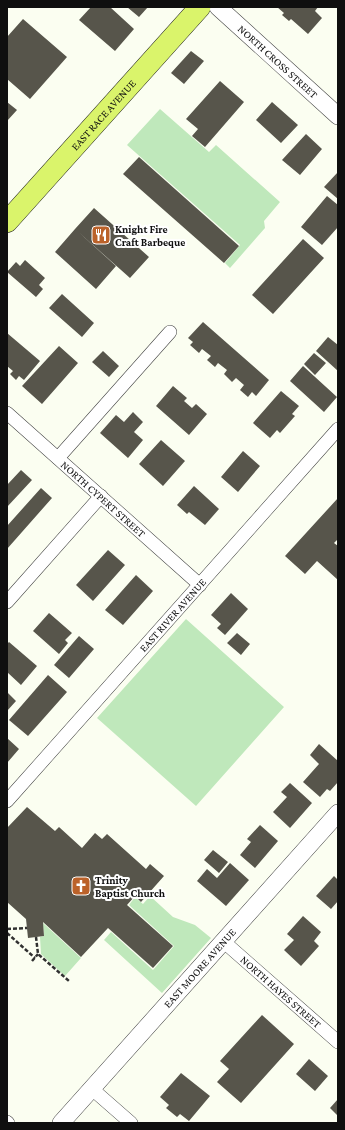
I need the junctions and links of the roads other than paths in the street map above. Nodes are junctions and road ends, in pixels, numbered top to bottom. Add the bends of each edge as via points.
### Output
1 (200, 7) edge
2 (218, 7) edge
3 (338, 116) edge
4 (7, 222) edge
5 (170, 332) dead end
6 (7, 413) edge
7 (338, 429) edge
8 (58, 458) junction
9 (101, 496) junction
10 (200, 585) junction
11 (7, 602) edge
12 (7, 801) edge
13 (338, 813) edge
14 (223, 941) junction
15 (338, 1042) edge
16 (91, 1088) junction
17 (61, 1123) edge
18 (131, 1123) edge

1 - 4 main road, EAST RACE AVENUE
2 - 3 street, NORTH CROSS STREET
5 - 8 street
6 - 8 street, NORTH CYPERT STREET
7 - 10 street, EAST RIVER AVENUE
8 - 9 street, NORTH CYPERT STREET
9 - 10 street, NORTH CYPERT STREET
9 - 11 street
10 - 12 street, EAST RIVER AVENUE
13 - 14 street, EAST MOORE AVENUE
14 - 15 street, NORTH HAYES STREET
14 - 16 street, EAST MOORE AVENUE
16 - 17 street, EAST MOORE AVENUE
16 - 18 street

